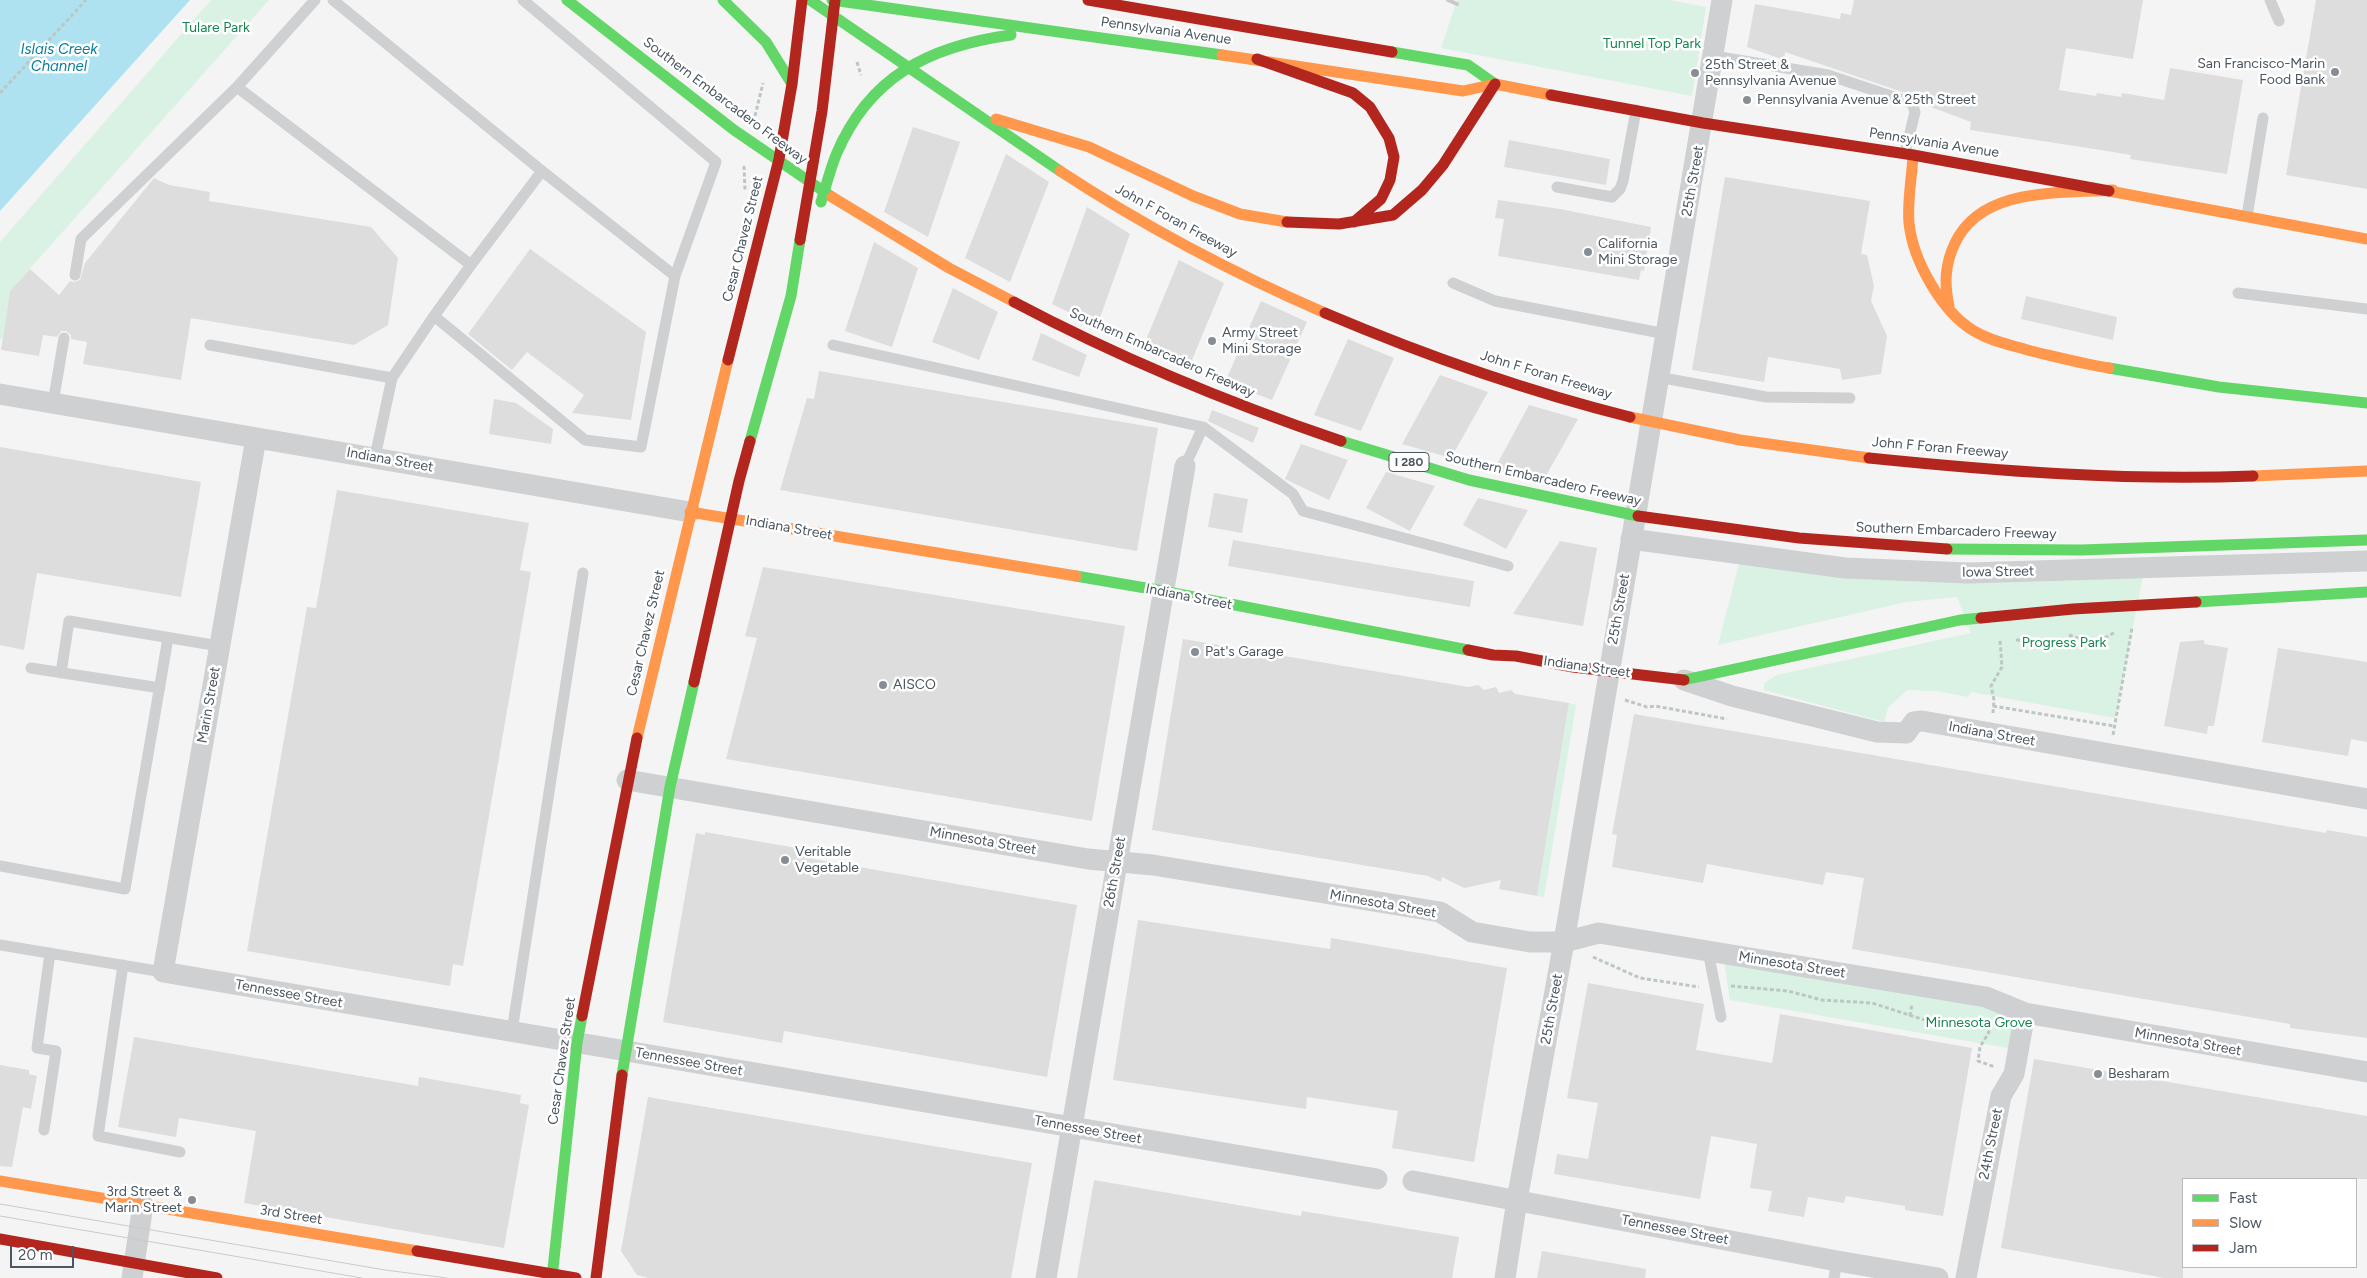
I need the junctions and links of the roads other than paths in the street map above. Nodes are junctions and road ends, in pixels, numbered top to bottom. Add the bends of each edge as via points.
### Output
1 (316, 0) edge
2 (333, 0) edge
3 (523, 0) edge
4 (567, 0) edge
5 (723, 0) edge
6 (802, 0) edge
7 (810, 0) edge
8 (1088, 0) edge
9 (1722, 0) edge
10 (2270, 0) edge
11 (834, 1) edge
12 (2279, 21) dead end
13 (1056, 31) junction
14 (1714, 56) junction
15 (1258, 59) junction
16 (792, 84) junction
17 (1495, 84) junction
18 (237, 86) junction
19 (968, 110) junction
20 (1636, 110) junction
21 (2263, 118) dead end
22 (1703, 123) junction
23 (1909, 154) junction
24 (542, 171) junction
25 (1557, 187) dead end
26 (2113, 190) junction
27 (2247, 216) junction
28 (1354, 222) junction
29 (2367, 239) edge
30 (470, 265) junction
31 (75, 274) dead end
32 (675, 276) junction
33 (1453, 283) dead end
34 (2238, 293) dead end
35 (791, 296) junction
36 (1949, 306) junction
37 (2367, 309) edge
38 (434, 316) junction
39 (1666, 334) junction
40 (64, 338) dead end
41 (210, 345) dead end
42 (833, 345) dead end
43 (1658, 377) junction
44 (392, 378) junction
45 (0, 394) edge
46 (1850, 398) dead end
47 (53, 403) junction
48 (2367, 404) edge
49 (1204, 427) junction
50 (256, 438) junction
51 (375, 457) junction
52 (1185, 466) joint
53 (2367, 471) edge
54 (690, 512) junction
55 (731, 518) junction
56 (1631, 539) junction
57 (2367, 540) edge
58 (2367, 561) edge
59 (1508, 566) dead end
60 (583, 573) dead end
61 (1163, 591) junction
62 (2367, 592) edge
63 (168, 638) junction
64 (219, 646) junction
65 (31, 668) dead end
66 (1609, 671) junction
67 (60, 673) junction
68 (1684, 680) junction
69 (160, 688) junction
70 (626, 780) junction
71 (670, 788) junction
72 (2367, 799) edge
73 (1117, 862) junction
74 (0, 866) edge
75 (1564, 942) junction
76 (0, 945) edge
77 (1708, 951) junction
78 (50, 954) junction
79 (122, 966) junction
80 (163, 972) junction
81 (2025, 1013) junction
82 (1721, 1017) dead end
83 (512, 1031) junction
84 (577, 1042) junction
85 (625, 1051) junction
86 (2367, 1072) edge
87 (1072, 1127) junction
88 (44, 1130) dead end
89 (180, 1152) dead end
90 (1377, 1179) dead end
91 (0, 1181) edge
92 (1413, 1181) dead end
93 (1517, 1200) junction
94 (144, 1205) junction
95 (0, 1239) edge
96 (1835, 1270) edge
97 (133, 1271) edge
98 (552, 1276) edge
99 (217, 1278) edge
100 (576, 1278) edge
101 (596, 1278) edge
102 (1046, 1278) edge
103 (1505, 1278) edge
104 (1938, 1278) edge
105 (1966, 1278) edge

1 - 18 lane
2 - 24 lane
3 - 32 lane via 716,162
4 - 57 main road, Southern Embarcadero Freeway / I 280 via 720,121 792,171 947,265 1096,342 1198,388 1403,460 1467,479 1648,518 1836,542 2010,550
5 - 16 main road via 766,42
6 - 16 main road, Cesar Chavez Street
7 - 19 main road, John F Foran Freeway
8 - 17 main road, Pennsylvania Avenue via 1468,65
9 - 14 street, 25th Street
10 - 12 lane
11 - 13 main road, Pennsylvania Avenue
11 - 35 main road via 822,111
13 - 15 main road, Pennsylvania Avenue
13 - 35 main road via 982,37 943,48 897,73 864,105 838,148
14 - 22 street, 25th Street
14 - 23 lane via 1828,75 1912,103 1915,112
15 - 17 main road, Pennsylvania Avenue via 1464,91
15 - 28 main road via 1354,93 1370,107 1389,138 1394,157 1390,180 1381,199
16 - 54 main road, Cesar Chavez Street via 779,159
17 - 20 main road, Pennsylvania Avenue
17 - 28 main road via 1443,165 1422,190 1393,215
18 - 30 lane
18 - 31 lane via 81,239
19 - 28 main road via 1088,147 1240,214 1289,222
19 - 53 main road, John F Foran Freeway via 1085,188 1164,235 1249,277 1331,315 1419,350 1581,404 1738,439 1939,464 2145,476 2234,477
20 - 22 main road, Pennsylvania Avenue
20 - 25 lane via 1623,181 1612,197
21 - 27 lane
22 - 23 main road, Pennsylvania Avenue
22 - 39 street, 25th Street
23 - 26 main road, Pennsylvania Avenue
23 - 36 main road via 1909,222 1916,253 1926,277
24 - 30 lane
24 - 32 lane
26 - 27 main road, Pennsylvania Avenue
26 - 36 main road via 2024,198 1984,210 1968,222 1947,261 1943,280
27 - 29 main road, Pennsylvania Avenue
30 - 38 lane
32 - 38 lane via 641,447 585,440
33 - 39 lane via 1496,301
34 - 37 lane
35 - 55 main road
36 - 48 main road via 1958,319 1974,331 1995,342 2039,354 2219,387
38 - 44 lane
39 - 43 street, 25th Street
40 - 47 lane
41 - 44 lane
42 - 49 lane
43 - 46 lane via 1766,397
43 - 56 street, 25th Street
44 - 51 lane
45 - 47 street, Indiana Street
47 - 50 street, Indiana Street
49 - 52 lane
49 - 59 lane via 1293,494 1303,511
50 - 51 street, Indiana Street
50 - 64 street, Marin Street
51 - 54 street, Indiana Street
52 - 61 street, 26th Street
54 - 55 main road, Indiana Street
54 - 70 main road, Cesar Chavez Street
55 - 61 main road, Indiana Street
55 - 71 main road
56 - 58 street, Iowa Street via 1845,568 1968,574
56 - 66 street, 25th Street
60 - 83 lane
61 - 66 main road, Indiana Street via 1493,655
61 - 73 street, 26th Street
62 - 68 main road via 1960,620
63 - 64 lane
63 - 67 lane via 69,621
63 - 69 lane
64 - 80 street, Marin Street
65 - 67 lane
66 - 68 main road, Indiana Street
66 - 75 street, 25th Street
67 - 69 lane
68 - 72 street, Indiana Street via 1732,696 1877,732 1906,733 1914,722 1922,721
69 - 74 lane via 125,889
70 - 71 street, Minnesota Street
70 - 84 main road, Cesar Chavez Street
71 - 73 street, Minnesota Street
71 - 85 main road
73 - 75 street, Minnesota Street via 1153,864 1440,912 1472,932 1530,942
73 - 87 street, 26th Street
75 - 77 street, Minnesota Street via 1599,932
75 - 93 street, 25th Street
76 - 78 lane, Tennessee Street
77 - 81 street, Minnesota Street via 1986,997
77 - 82 lane
78 - 79 lane, Tennessee Street
78 - 88 lane via 37,1048 56,1051
79 - 80 lane, Tennessee Street
79 - 89 lane via 98,1136
80 - 83 street, Tennessee Street
81 - 86 street, Minnesota Street
81 - 105 street, 24th Street via 2014,1074 2000,1096
83 - 84 street, Tennessee Street
84 - 85 street, Tennessee Street
84 - 98 main road, Cesar Chavez Street
85 - 87 street, Tennessee Street
85 - 101 main road
87 - 90 street, Tennessee Street
87 - 102 street, 26th Street
91 - 94 main road, 3rd Street
92 - 93 street, Tennessee Street
93 - 96 street, Tennessee Street
93 - 103 street, 25th Street
94 - 97 street
94 - 98 main road, 3rd Street
95 - 97 main road
96 - 104 street, Tennessee Street
97 - 99 main road
98 - 100 main road, 3rd Street

